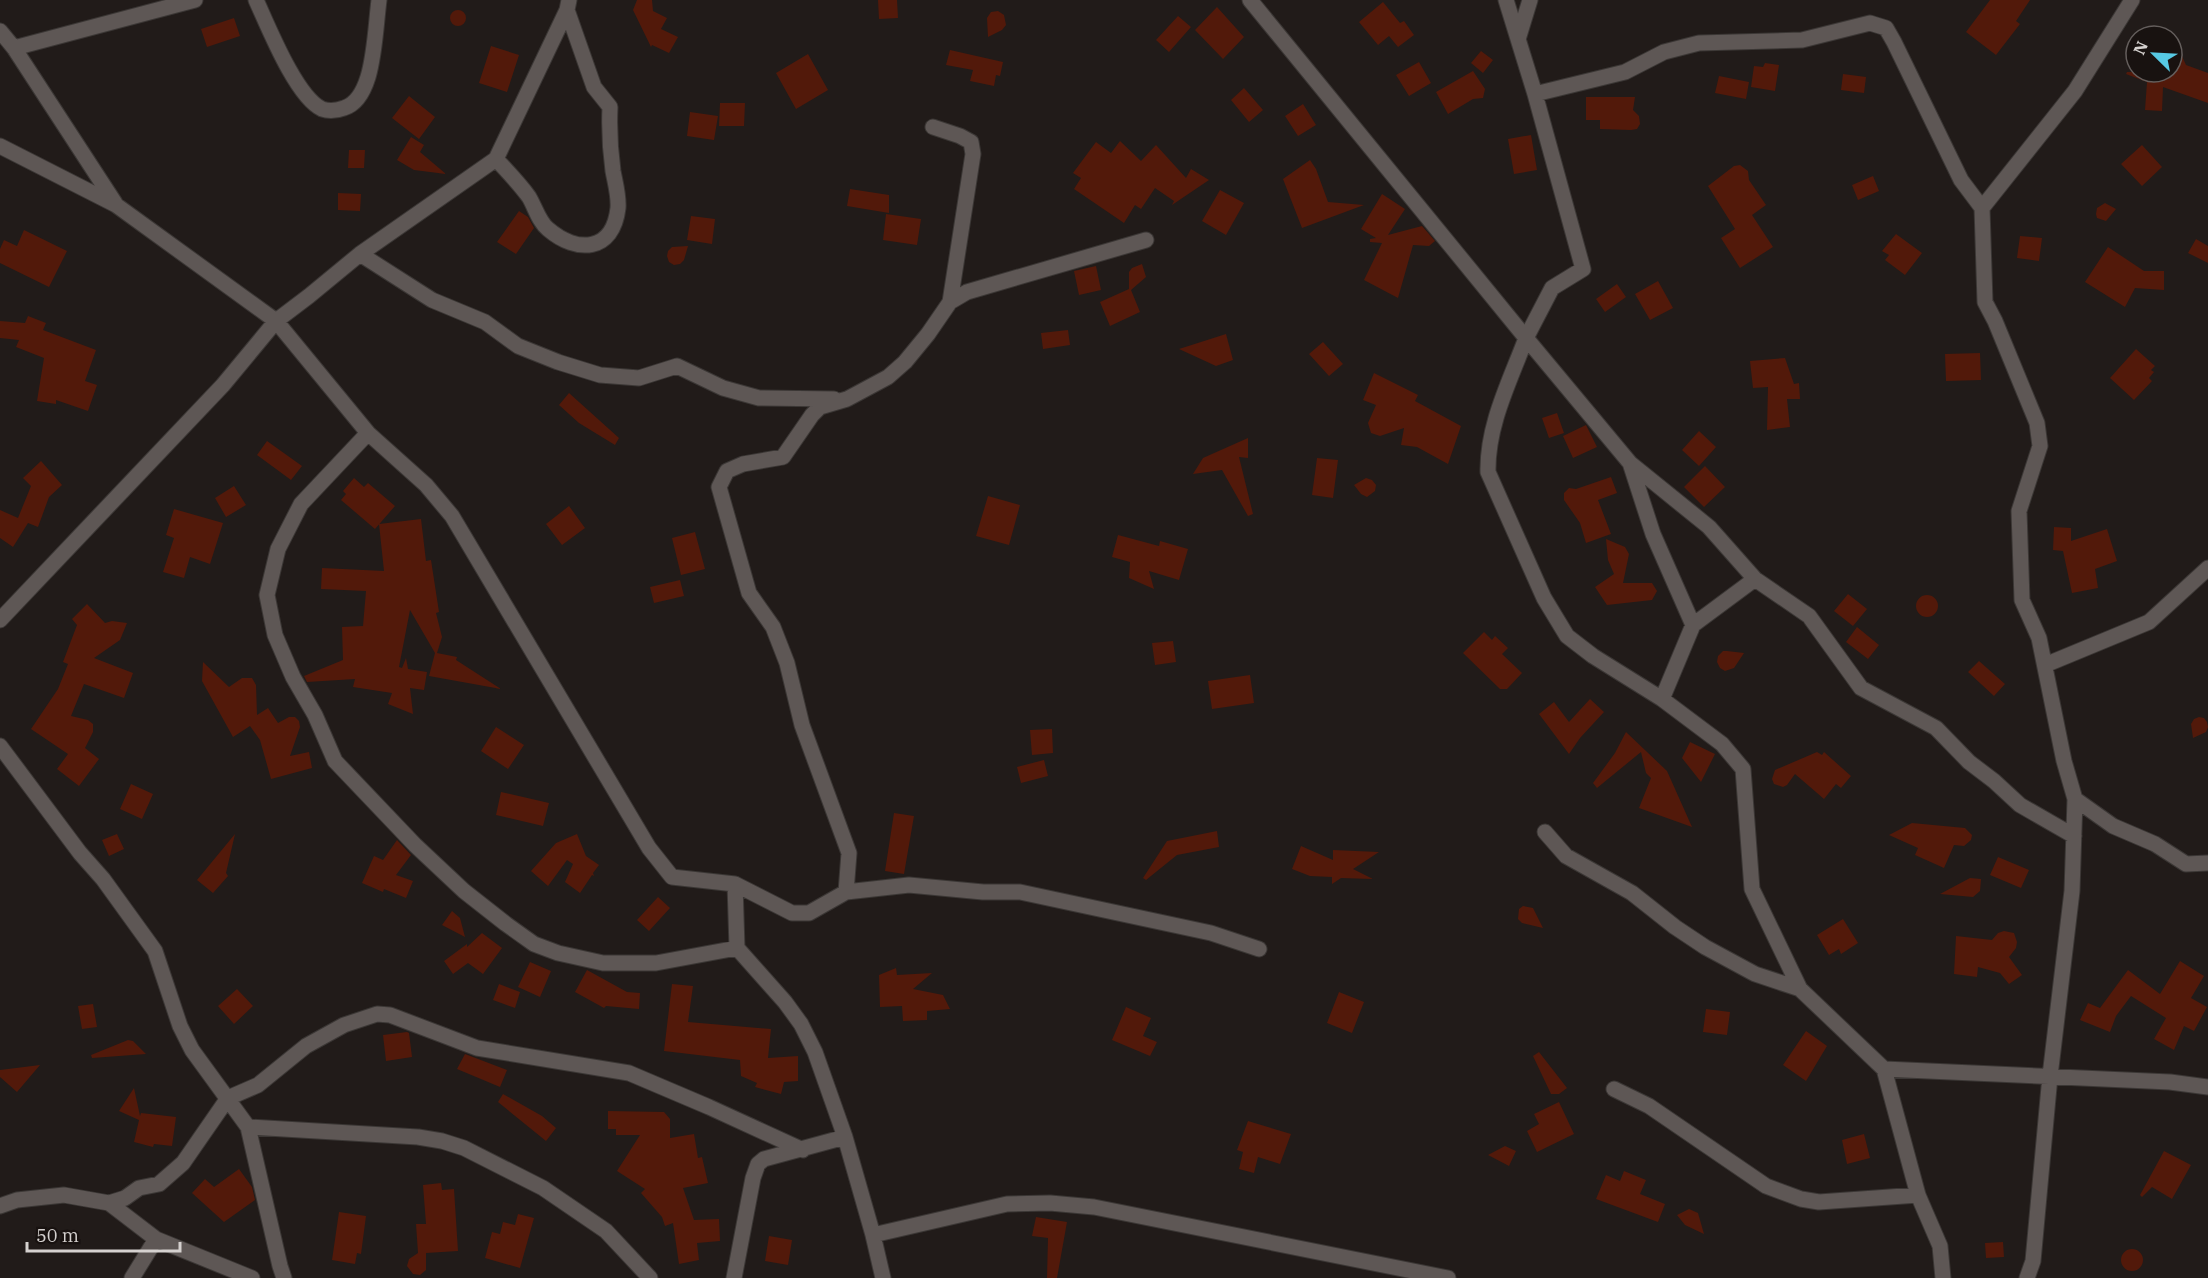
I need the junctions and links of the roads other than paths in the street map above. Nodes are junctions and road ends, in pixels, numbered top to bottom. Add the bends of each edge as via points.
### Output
1 (195, 0) edge
2 (256, 0) edge
3 (379, 0) edge
4 (1250, 0) edge
5 (1506, 0) edge
6 (1530, 0) edge
7 (2136, 1) edge
8 (568, 5) edge
9 (0, 31) edge
10 (1518, 36) junction
11 (14, 48) junction
12 (1536, 94) junction
13 (933, 127) dead end
14 (0, 146) edge
15 (496, 159) junction
16 (116, 205) junction
17 (1982, 208) junction
18 (1146, 240) dead end
19 (360, 254) junction
20 (950, 302) junction
21 (276, 321) junction
22 (1526, 338) junction
23 (847, 399) junction
24 (368, 433) junction
25 (1630, 463) junction
26 (2208, 568) edge
27 (1755, 579) junction
28 (0, 621) edge
29 (1693, 625) junction
30 (2045, 665) junction
31 (1662, 699) junction
32 (0, 746) edge
33 (2075, 799) junction
34 (1545, 832) dead end
35 (2074, 836) junction
36 (2208, 863) edge
37 (2186, 864) junction
38 (2208, 872) edge
39 (735, 884) junction
40 (846, 892) junction
41 (737, 948) junction
42 (1259, 949) dead end
43 (1800, 989) junction
44 (1884, 1069) junction
45 (2050, 1076) junction
46 (2208, 1076) edge
47 (2170, 1082) junction
48 (2208, 1087) edge
49 (1614, 1089) dead end
50 (228, 1098) junction
51 (248, 1127) junction
52 (845, 1137) junction
53 (803, 1150) junction
54 (1918, 1196) junction
55 (109, 1203) junction
56 (0, 1206) edge
57 (873, 1235) junction
58 (156, 1239) junction
59 (132, 1278) edge
60 (252, 1278) edge
61 (284, 1278) edge
62 (650, 1278) edge
63 (734, 1278) edge
64 (883, 1278) edge
65 (1448, 1278) edge
66 (1943, 1278) edge
67 (2027, 1278) edge

1 - 11 street
2 - 3 street via 292,75 320,108 334,112 348,107 364,88
4 - 22 street
5 - 10 street
6 - 10 street
7 - 17 street via 2070,98
8 - 15 street
8 - 15 street via 594,87 610,107 609,137 618,206 607,238 581,245 546,228 519,185
9 - 11 street
10 - 12 street
11 - 16 street
12 - 17 street via 1625,72 1664,52 1699,43 1802,40 1870,23 1886,28 1961,180
12 - 22 street via 1583,269 1552,288
13 - 20 street via 971,142 973,153
14 - 16 street
15 - 19 street
16 - 21 street
17 - 30 street via 1985,302 2040,436 2019,511 2019,533 2022,600 2039,638
18 - 20 street via 967,291
19 - 21 street
19 - 23 street via 432,300 485,322 518,346 600,375 639,378 677,366 723,388 759,398
20 - 23 street via 905,362 888,377
21 - 24 street
21 - 28 street via 223,385
22 - 25 street
22 - 31 street via 1493,427 1488,472 1544,598 1568,636
23 - 40 street via 820,407 783,457 727,471 719,487 749,593 773,627 802,725 849,854
24 - 39 street via 426,484 452,516 649,848 672,877
24 - 41 street via 301,504 278,549 267,595 275,635 335,761 464,891 534,944 603,963 656,963
25 - 27 street via 1709,527
25 - 29 street via 1653,534
26 - 30 street via 2149,622
27 - 29 street
27 - 35 street via 1809,616 1861,688 1936,728 1969,762 2020,804
29 - 31 street
30 - 33 street
31 - 43 street via 1722,744 1743,769 1752,890
32 - 50 street via 155,951 180,1026
33 - 35 street
33 - 37 street via 2113,826 2155,844
34 - 43 street via 1566,856 1632,892 1705,947 1755,974
35 - 45 street via 2072,891
36 - 37 street
37 - 38 street
39 - 40 street via 792,913 809,913
39 - 41 street
40 - 42 street via 909,885 1020,892 1211,933
41 - 52 street via 801,1024
43 - 44 street
44 - 45 street
44 - 54 street
45 - 47 street
45 - 67 street via 2033,1261
46 - 47 street
47 - 48 street
49 - 54 street via 1649,1106 1766,1186 1784,1194 1819,1202
50 - 51 street
50 - 53 street via 258,1085 306,1046 344,1025 377,1014 390,1015 477,1048 629,1073
50 - 55 street via 183,1163 159,1184 140,1188
51 - 61 street
51 - 62 street via 418,1137 464,1149 543,1188 606,1231
52 - 53 street
52 - 57 street
53 - 63 street via 758,1164
54 - 66 street via 1940,1246
55 - 56 street via 64,1195 17,1200
55 - 58 street
57 - 64 street
57 - 65 street via 1007,1204 1050,1203 1094,1207
58 - 59 street
58 - 60 street

